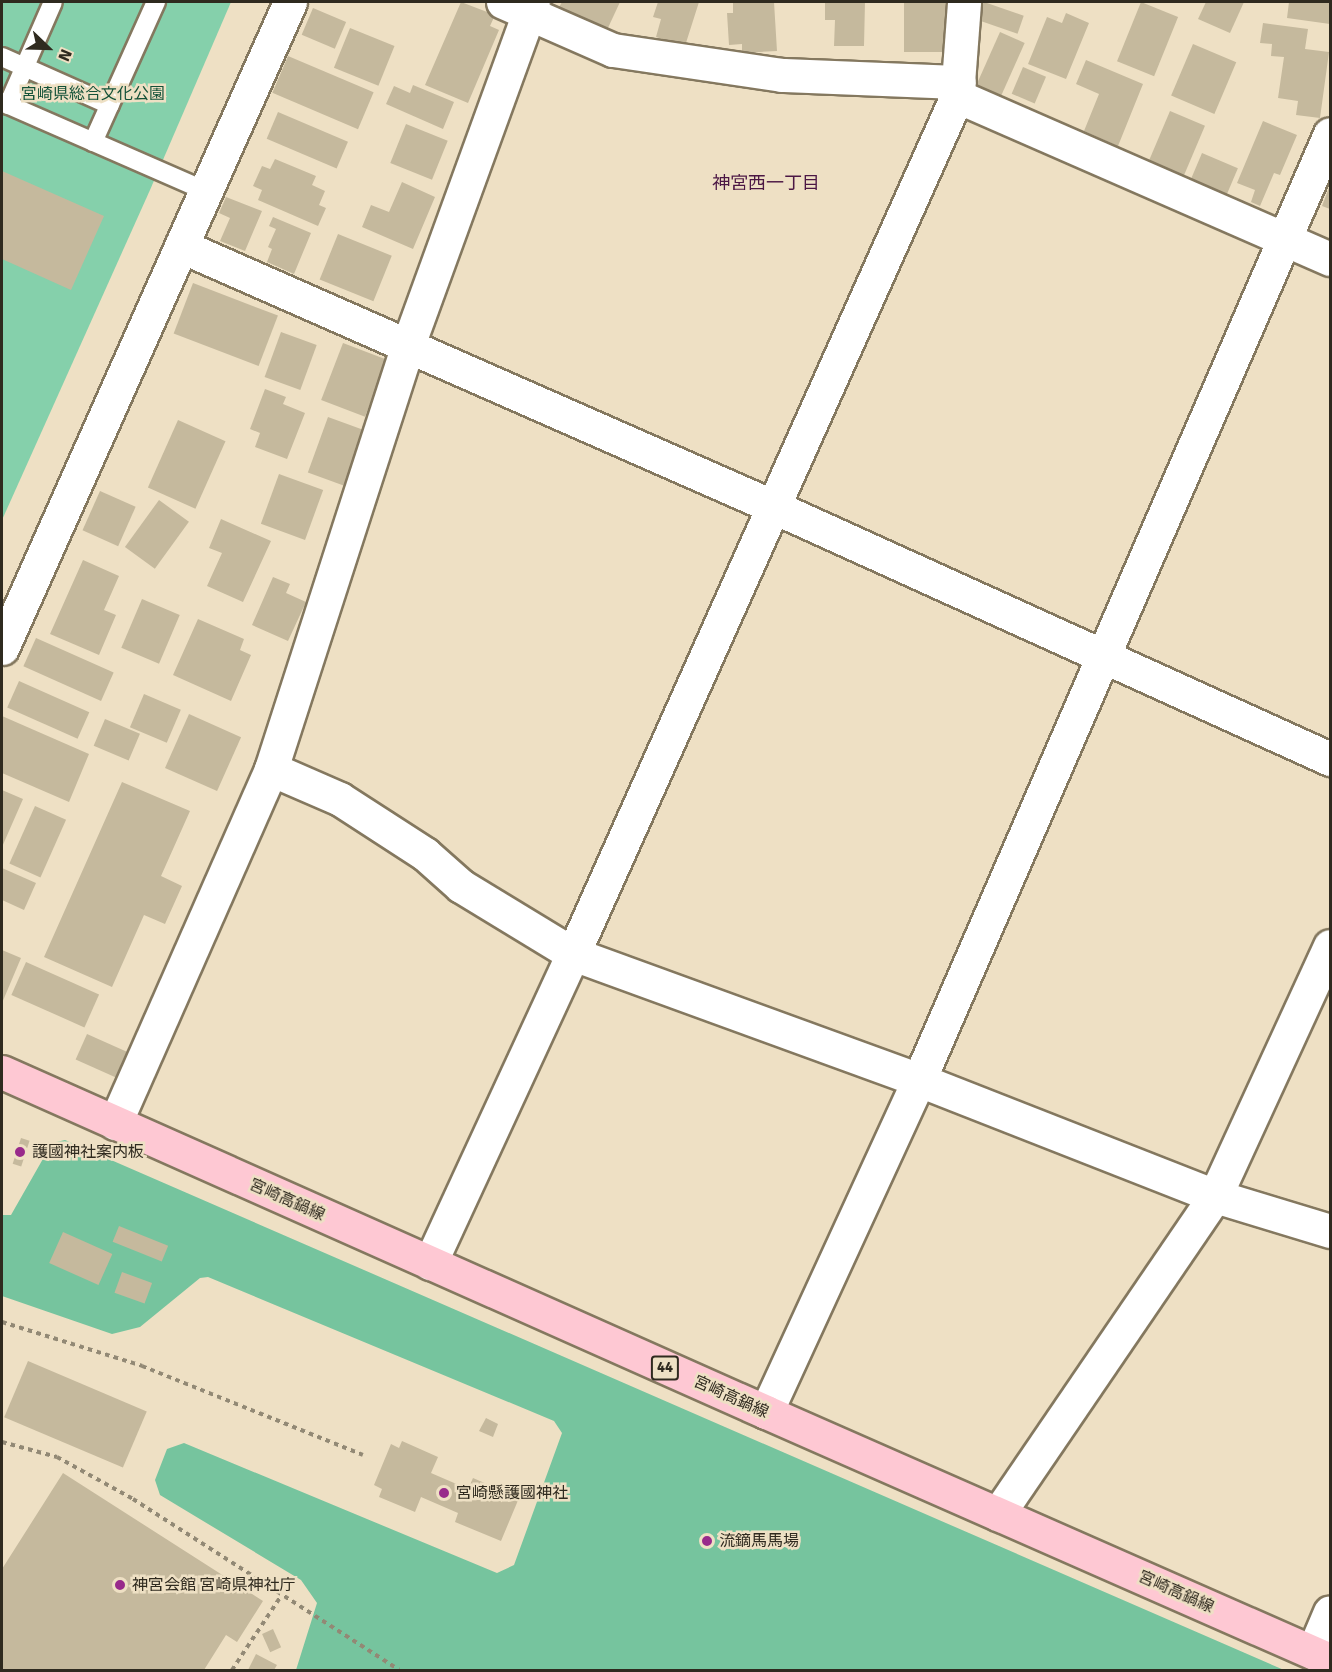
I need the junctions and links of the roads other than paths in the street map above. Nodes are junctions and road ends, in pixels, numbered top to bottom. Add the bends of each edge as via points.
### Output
1 (53, 2) edge
2 (156, 2) edge
3 (290, 2) edge
4 (964, 2) edge
5 (521, 5) edge
6 (2, 57) edge
7 (24, 67) junction
8 (958, 89) junction
9 (5, 104) edge
10 (110, 105) junction
11 (1330, 134) edge
12 (93, 142) junction
13 (206, 191) junction
14 (1285, 238) junction
15 (181, 246) junction
16 (1330, 259) edge
17 (408, 345) junction
18 (772, 506) junction
19 (2, 648) edge
20 (1102, 655) junction
21 (1330, 759) edge
22 (271, 769) junction
23 (1330, 946) edge
24 (573, 954) junction
25 (2, 1072) edge
26 (919, 1080) junction
27 (115, 1123) junction
28 (1215, 1196) junction
29 (1330, 1232) edge
30 (430, 1263) junction
31 (766, 1412) junction
32 (998, 1514) junction
33 (1330, 1612) edge
34 (1322, 1656) edge

1 - 7 lane
2 - 10 lane
3 - 13 street
4 - 8 street
5 - 8 street via 613,50 782,75
5 - 17 street
6 - 7 lane
7 - 9 lane
7 - 10 lane
8 - 14 street
8 - 18 street
9 - 12 lane
10 - 12 lane
11 - 14 street
12 - 13 lane
13 - 15 street
14 - 16 street
14 - 20 street
15 - 17 street
15 - 19 street
17 - 18 street
17 - 22 street
18 - 20 street
18 - 24 street
20 - 21 street
20 - 26 street
22 - 24 street via 340,799 425,854 460,886
22 - 27 street
23 - 28 street
24 - 26 street
24 - 30 street
25 - 27 main road, 宮崎高鍋線 / 44
26 - 28 street
26 - 31 street
27 - 30 main road, 宮崎高鍋線 / 44
28 - 29 street
28 - 32 street
30 - 31 main road, 宮崎高鍋線 / 44
31 - 32 main road, 宮崎高鍋線 / 44
32 - 34 main road, 宮崎高鍋線 / 44
33 - 34 street

